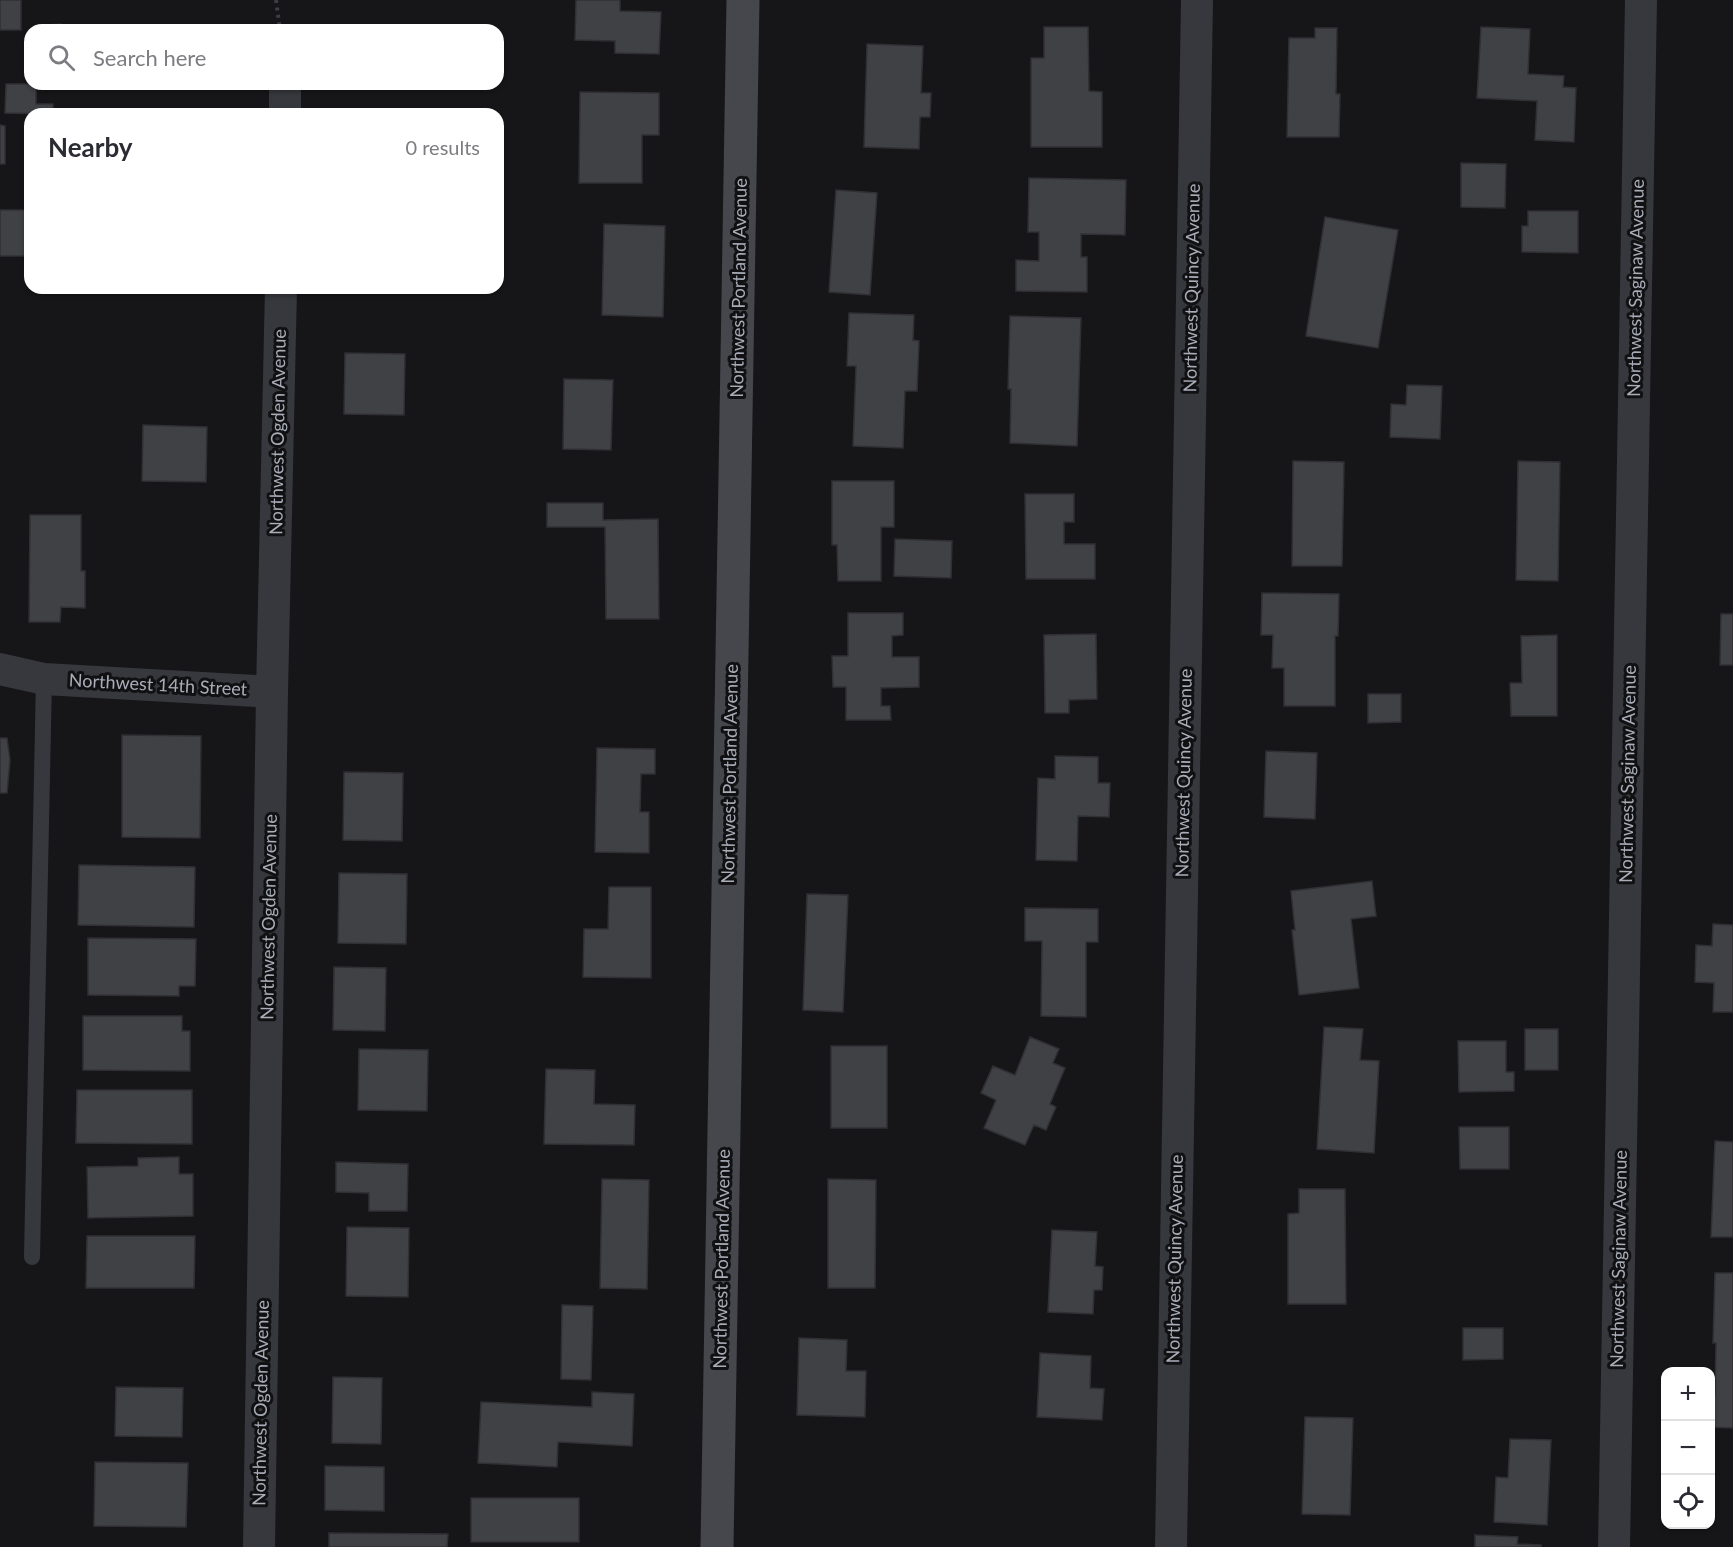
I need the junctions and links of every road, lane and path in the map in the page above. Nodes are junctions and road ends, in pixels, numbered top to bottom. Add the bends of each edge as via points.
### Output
1 (276, 0) edge
2 (743, 0) edge
3 (1197, 0) edge
4 (1641, 0) edge
5 (279, 24) edge
6 (285, 90) edge
7 (285, 108) edge
8 (281, 294) edge
9 (0, 669) edge
10 (44, 679) junction
11 (0, 687) edge
12 (272, 692) junction
13 (32, 1257) dead end
14 (259, 1547) edge
15 (717, 1547) edge
16 (1171, 1547) edge
17 (1614, 1547) edge

1 - 5 path
2 - 15 street, Northwest Portland Avenue
3 - 16 street, Northwest Quincy Avenue
4 - 17 street, Northwest Saginaw Avenue
6 - 7 street
8 - 12 street, Northwest Ogden Avenue
9 - 10 street, Northwest 14th Street
10 - 11 street, Northwest 14th Street
10 - 12 street, Northwest 14th Street
10 - 13 lane
12 - 14 street, Northwest Ogden Avenue

